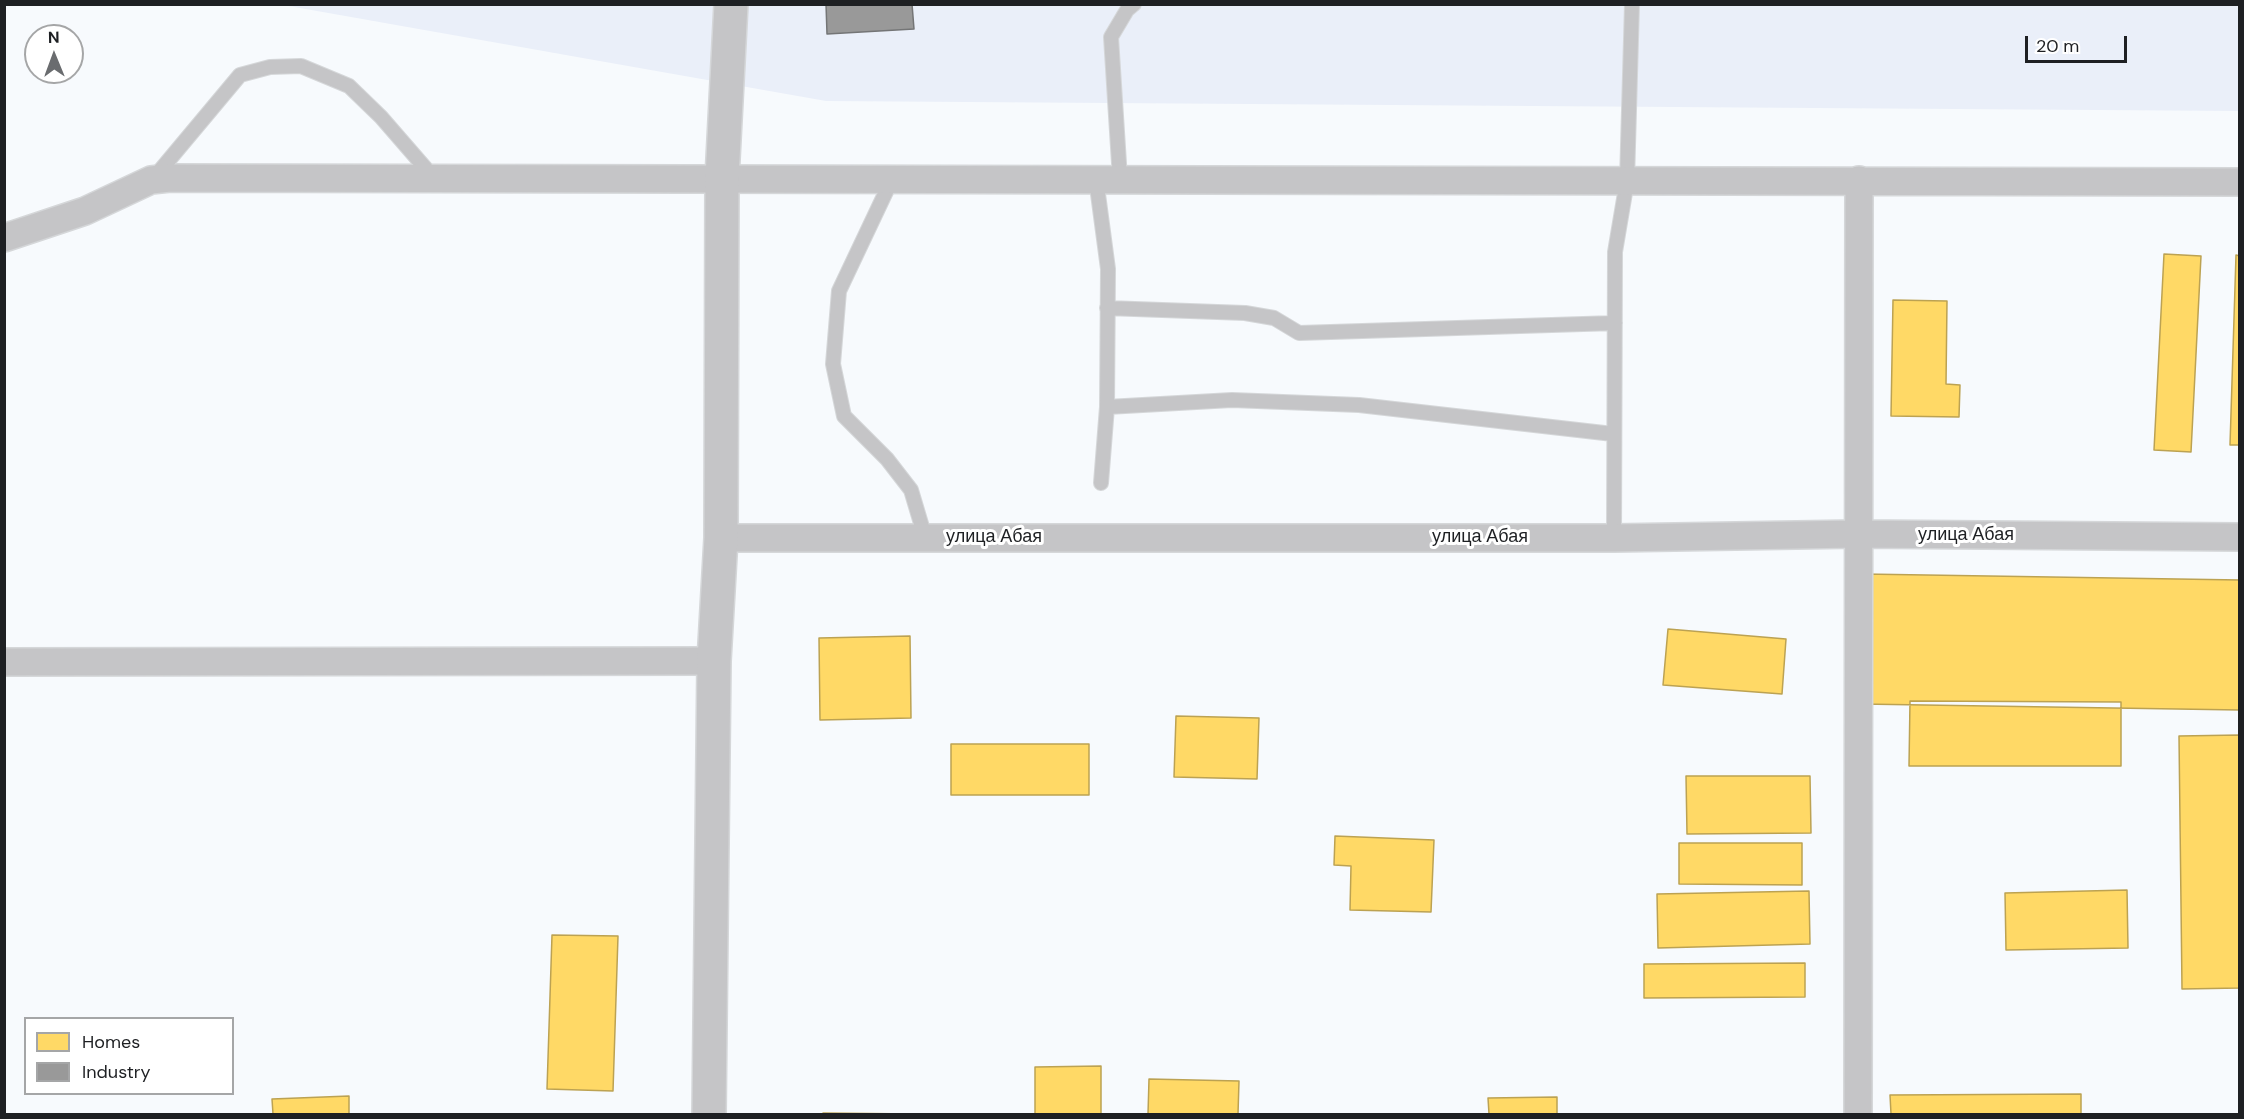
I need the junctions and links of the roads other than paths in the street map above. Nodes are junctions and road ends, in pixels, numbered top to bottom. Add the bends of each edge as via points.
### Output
1 (731, 4) edge
2 (1134, 4) edge
3 (1632, 4) edge
4 (434, 178) junction
5 (722, 178) junction
6 (892, 179) junction
7 (1108, 179) junction
8 (151, 180) junction
9 (1859, 180) junction
10 (1628, 181) junction
11 (2240, 183) edge
12 (4, 238) edge
13 (1107, 308) junction
14 (1615, 323) junction
15 (1107, 406) junction
16 (1613, 434) junction
17 (1101, 483) dead end
18 (1857, 534) junction
19 (925, 537) junction
20 (2240, 537) edge
21 (721, 538) junction
22 (1614, 538) junction
23 (714, 661) junction
24 (4, 662) edge
25 (709, 1114) edge
26 (1858, 1114) edge

1 - 5 street
2 - 7 lane via 1111,38
3 - 10 lane
4 - 5 street
4 - 8 street
4 - 8 lane via 349,86 301,66 240,75
5 - 6 street
5 - 21 street
6 - 7 street
6 - 19 lane via 839,291 834,364 844,416 887,459 911,490
7 - 10 street
7 - 13 lane
8 - 12 street via 85,211
9 - 10 street
9 - 11 street
9 - 18 street
10 - 14 lane via 1615,252
13 - 14 lane via 1245,313 1274,318 1299,333
13 - 15 lane
14 - 16 lane
15 - 16 lane via 1232,400 1359,405
15 - 17 lane
16 - 22 lane
18 - 20 street, улица Абая
18 - 22 street, улица Абая
18 - 26 street
19 - 21 street, улица Абая
19 - 22 street, улица Абая
21 - 23 street
23 - 24 street
23 - 25 street

